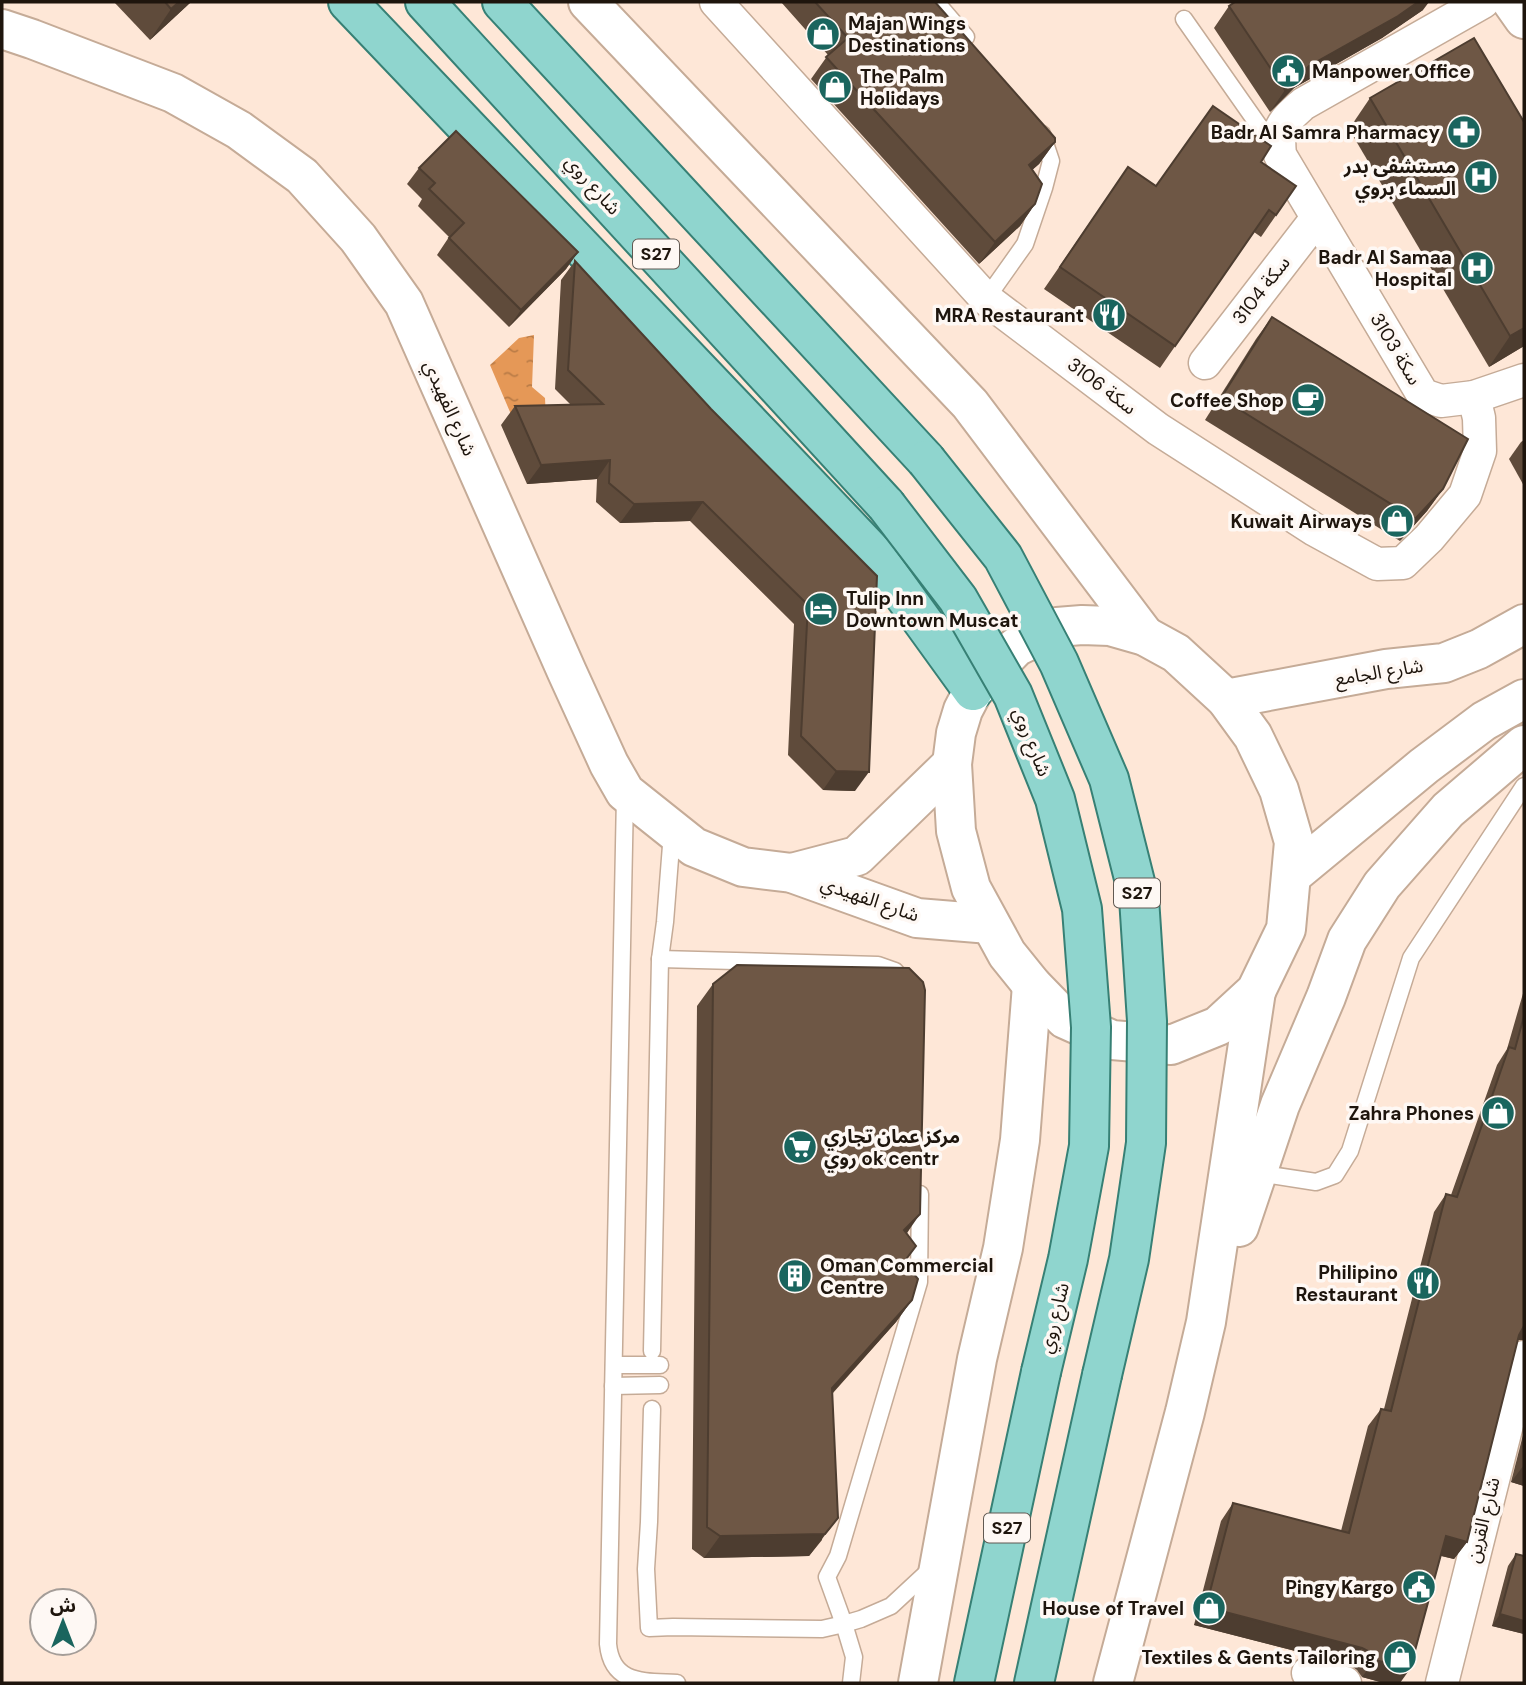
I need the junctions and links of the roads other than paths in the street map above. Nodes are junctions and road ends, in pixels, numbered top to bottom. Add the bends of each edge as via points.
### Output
1 (348, 2) edge
2 (425, 2) edge
3 (502, 2) edge
4 (588, 2) edge
5 (716, 2) edge
6 (936, 2) edge
7 (1483, 2) edge
8 (1512, 2) edge
9 (1184, 19) dead end
10 (1524, 19) edge
11 (2, 29) edge
12 (978, 52) edge
13 (1038, 122) edge
14 (1280, 155) junction
15 (1317, 218) junction
16 (986, 299) junction
17 (1205, 363) dead end
18 (1524, 380) edge
19 (1474, 397) junction
20 (1524, 624) edge
21 (1145, 635) junction
22 (973, 691) junction
23 (1226, 699) junction
24 (1524, 699) edge
25 (1522, 761) edge
26 (952, 764) junction
27 (625, 792) junction
28 (672, 830) junction
29 (792, 873) junction
30 (1292, 875) junction
31 (990, 924) junction
32 (660, 959) junction
33 (1032, 985) junction
34 (1256, 990) junction
35 (912, 992) edge
36 (1257, 1173) junction
37 (920, 1176) edge
38 (1206, 1322) junction
39 (1524, 1356) edge
40 (614, 1365) junction
41 (660, 1385) dead end
42 (613, 1386) junction
43 (652, 1409) dead end
44 (941, 1559) junction
45 (844, 1624) junction
46 (1308, 1673) dead end
47 (677, 1683) edge
48 (851, 1683) edge
49 (918, 1683) edge
50 (974, 1683) edge
51 (1034, 1683) edge
52 (1113, 1683) edge
53 (1345, 1683) edge
54 (1444, 1683) edge

1 - 22 main road via 874,554
2 - 50 main road, شارع روي / S27, bridge via 886,505 958,599 1013,695 1055,799 1082,909 1091,1027 1089,1146
3 - 51 main road, S27, bridge via 926,460 1003,557 1059,663 1109,779 1139,898 1147,1021 1146,1143 1129,1259
4 - 21 main road via 970,404
5 - 16 street, سكة 3106
6 - 12 lane
7 - 14 street via 1303,104 1281,126
8 - 10 main road
9 - 14 lane
11 - 27 main road, شارع الفهيدي via 173,93 239,130 302,176 358,238 404,303 561,660
13 - 16 lane via 1051,161 1044,188 1025,244
14 - 15 street, سكة 3103
15 - 17 street, سكة 3104
15 - 19 street, سكة 3103 via 1423,395 1441,401
16 - 19 street, سكة 3106 via 1158,429 1315,530 1377,564 1403,562 1465,495 1480,451
18 - 19 street, سكة 3103
20 - 23 main road, شارع الجامع via 1444,663 1386,669
21 - 22 main road via 1110,626 1057,627 1016,647
21 - 23 main road via 1176,653
22 - 26 main road via 956,733
23 - 30 main road via 1254,736 1279,790 1294,842
24 - 30 main road via 1483,720
25 - 36 main road via 1448,810 1382,885 1347,940
25 - 36 lane via 1411,958 1350,1151 1335,1175 1316,1182
26 - 29 main road, شارع الفهيدي via 857,856
26 - 31 main road via 956,831 971,888
27 - 28 main road, شارع الفهيدي
27 - 40 lane
28 - 29 main road, شارع الفهيدي via 694,847 743,867
28 - 32 lane
29 - 31 main road, شارع الفهيدي via 917,918
30 - 34 main road via 1286,929
31 - 33 main road
32 - 35 lane via 878,965 895,971
32 - 40 lane via 656,1358
33 - 34 main road via 1065,1018 1112,1040 1171,1045 1218,1026
33 - 44 main road via 1014,1181
34 - 38 main road
36 - 38 main road
37 - 45 lane via 919,1282 838,1556 827,1577
38 - 52 main road
39 - 54 street, شارع القرين
40 - 42 lane
41 - 42 lane
42 - 47 lane via 609,1655 623,1675 635,1680
43 - 45 lane via 646,1569 649,1628 822,1629
44 - 45 lane via 891,1606
44 - 49 main road
45 - 48 lane via 854,1657
46 - 53 street

